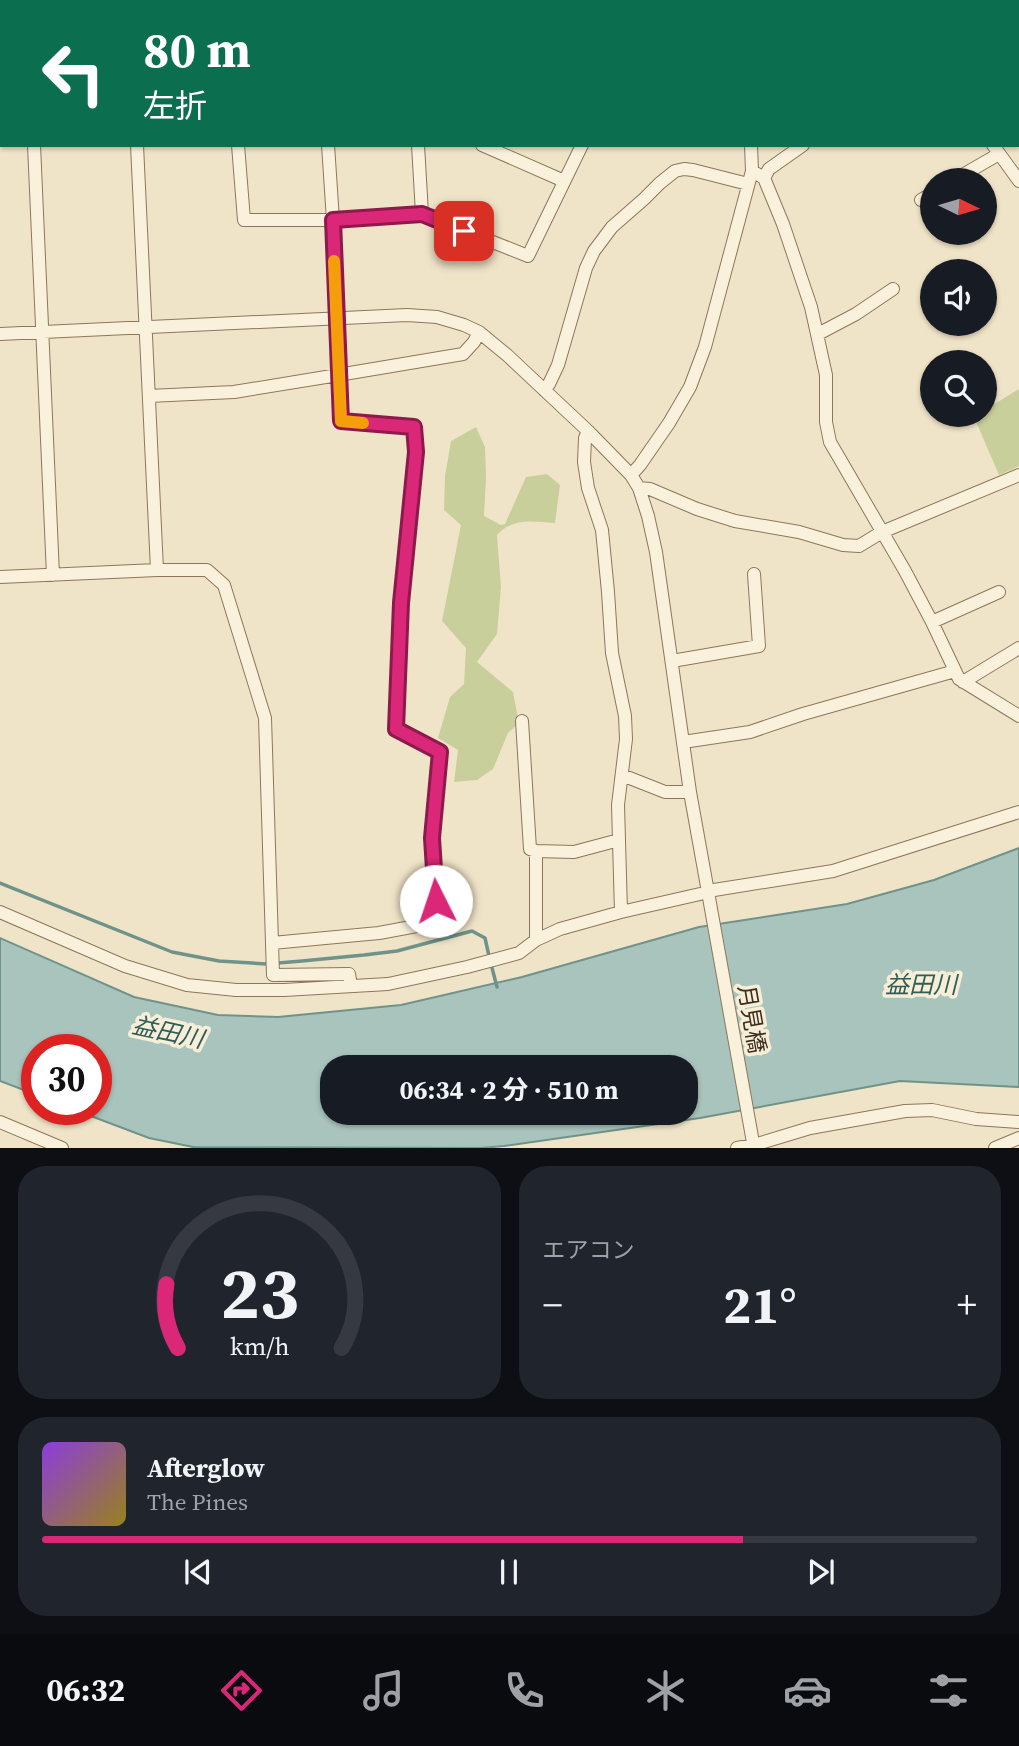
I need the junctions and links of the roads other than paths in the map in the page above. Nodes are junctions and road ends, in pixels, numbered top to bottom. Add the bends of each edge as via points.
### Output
1 (34, 147) edge
2 (137, 147) edge
3 (238, 147) edge
4 (328, 147) edge
5 (418, 147) edge
6 (485, 147) edge
7 (581, 147) edge
8 (751, 147) edge
9 (800, 147) edge
10 (996, 150) edge
11 (971, 168) edge
12 (758, 174) junction
13 (564, 181) junction
14 (1019, 181) edge
15 (748, 184) junction
16 (422, 214) junction
17 (333, 220) junction
18 (893, 289) dead end
19 (336, 318) junction
20 (146, 327) junction
21 (43, 332) junction
22 (479, 332) junction
23 (0, 334) edge
24 (818, 334) junction
25 (338, 375) junction
26 (544, 390) junction
27 (149, 396) junction
28 (588, 431) junction
29 (631, 475) junction
30 (1019, 475) edge
31 (639, 488) junction
32 (882, 531) junction
33 (157, 570) junction
34 (754, 574) dead end
35 (53, 575) junction
36 (0, 577) edge
37 (999, 592) dead end
38 (932, 622) junction
39 (1019, 648) edge
40 (672, 661) junction
41 (959, 677) junction
42 (1019, 716) edge
43 (522, 721) dead end
44 (683, 742) junction
45 (622, 775) junction
46 (690, 792) junction
47 (1019, 812) edge
48 (619, 840) junction
49 (536, 851) junction
50 (714, 890) dead end
51 (700, 894) dead end
52 (0, 912) edge
53 (621, 912) junction
54 (536, 940) junction
55 (272, 943) junction
56 (351, 986) junction
57 (0, 1122) edge
58 (1019, 1122) edge
59 (1019, 1138) edge
60 (753, 1143) edge
61 (62, 1147) edge
62 (737, 1147) edge
63 (995, 1147) edge

1 - 21 street
2 - 20 street
3 - 17 street via 244,220
4 - 17 street
5 - 16 street
6 - 13 street
7 - 13 street
8 - 12 street
9 - 12 street
10 - 11 street
10 - 14 street
12 - 15 street
12 - 24 street via 783,224
13 - 16 street via 528,256
15 - 26 street via 693,170 675,171 612,227 586,268 558,366
15 - 29 street via 690,387
16 - 17 street
17 - 19 street
18 - 24 street
19 - 20 street, 月見橋
19 - 22 street, 月見橋 via 437,317
19 - 25 street
20 - 21 street, 月見橋
20 - 27 street
21 - 23 street, 月見橋
21 - 35 street
22 - 25 street via 463,354
22 - 26 street, 月見橋
24 - 32 street via 827,375 830,442
25 - 27 street via 234,392
25 - 55 street via 341,421 414,427 396,729 440,752 432,838 438,922 379,933
26 - 28 street, 月見橋
27 - 33 street
28 - 29 street, 月見橋
28 - 45 street via 584,462 602,530 612,653 625,716
29 - 31 street, 月見橋
30 - 32 street
31 - 32 street via 734,521 843,545 859,545
31 - 40 street, 月見橋 via 656,552
32 - 38 street
33 - 35 street
33 - 55 street via 207,570 224,585 265,718
34 - 40 street via 759,646
35 - 36 street
37 - 38 street
38 - 41 street
39 - 41 street
40 - 44 street, 月見橋
41 - 42 street
41 - 44 street via 803,714 750,732
43 - 49 street via 530,849
44 - 46 street, 月見橋
45 - 46 street via 665,792
45 - 48 street
46 - 60 street, 月見橋
47 - 50 street via 833,871
48 - 49 street via 574,852
48 - 53 street
49 - 54 street
51 - 53 street
52 - 56 street via 125,966 187,985 236,990
53 - 54 street
54 - 56 street via 519,953 467,967 388,984
55 - 56 street via 274,975 349,974
57 - 61 street
58 - 60 street via 932,1110 905,1111
59 - 63 street
60 - 62 street

